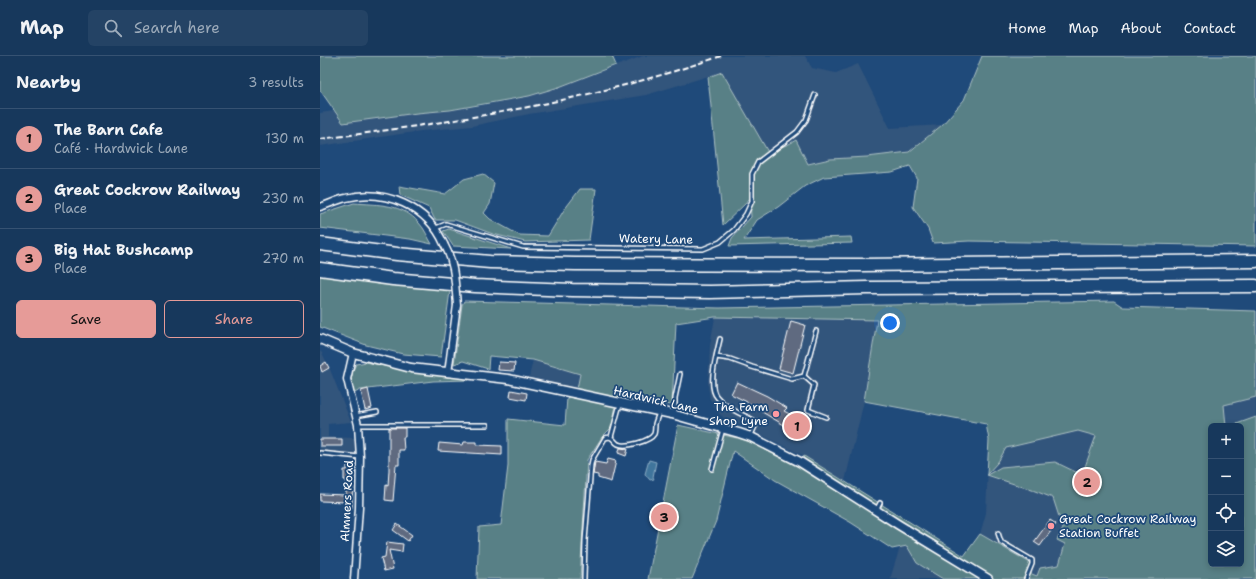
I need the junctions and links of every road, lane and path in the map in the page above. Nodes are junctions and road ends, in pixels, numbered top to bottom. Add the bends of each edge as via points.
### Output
1 (815, 95) dead end
2 (320, 207) edge
3 (436, 228) junction
4 (320, 244) edge
5 (1256, 261) edge
6 (320, 269) edge
7 (1256, 286) edge
8 (816, 332) dead end
9 (320, 339) edge
10 (720, 339) dead end
11 (353, 353) junction
12 (716, 357) junction
13 (448, 373) junction
14 (680, 374) dead end
15 (804, 376) junction
16 (620, 404) junction
17 (377, 412) dead end
18 (660, 412) junction
19 (675, 415) junction
20 (355, 416) junction
21 (826, 417) dead end
22 (358, 425) junction
23 (487, 425) dead end
24 (723, 428) junction
25 (611, 437) junction
26 (751, 437) junction
27 (320, 453) edge
28 (360, 457) junction
29 (712, 469) dead end
30 (998, 533) dead end
31 (354, 579) edge
32 (584, 579) edge
33 (988, 579) edge
34 (1026, 579) edge

1 - 3 lane, Watery Lane via 806,120 797,132 758,162 752,174 752,201 746,214 734,230 720,242 703,249 523,247 446,224
2 - 3 street via 347,198 373,196 398,200 423,215
3 - 13 street, bridge via 449,252 454,271 457,306
4 - 5 highway via 490,262 575,264 862,265
6 - 7 highway via 475,286 572,290 710,292 875,288
8 - 15 lane
9 - 11 street, Hardwick Lane
10 - 12 lane
11 - 13 street, Hardwick Lane via 410,368
11 - 20 street, Almners Road via 347,379
12 - 15 lane via 792,379
12 - 26 lane via 713,374 713,389 716,396 724,404 757,422
13 - 16 street, Hardwick Lane via 508,379
14 - 19 lane via 675,398
15 - 21 lane via 814,385 808,410
16 - 18 street, Hardwick Lane
16 - 25 lane
17 - 20 lane
18 - 19 street, Hardwick Lane
18 - 25 lane via 654,435 650,438 634,444 620,445
19 - 24 street, Hardwick Lane
20 - 22 street, Almners Road
22 - 23 lane
22 - 28 street, Almners Road
24 - 26 street, Hardwick Lane
24 - 29 lane
25 - 32 lane via 605,438 591,465 584,541
26 - 33 street, Hardwick Lane via 878,507
27 - 28 lane
28 - 31 street, Almners Road
30 - 34 lane via 1001,542 1032,560

